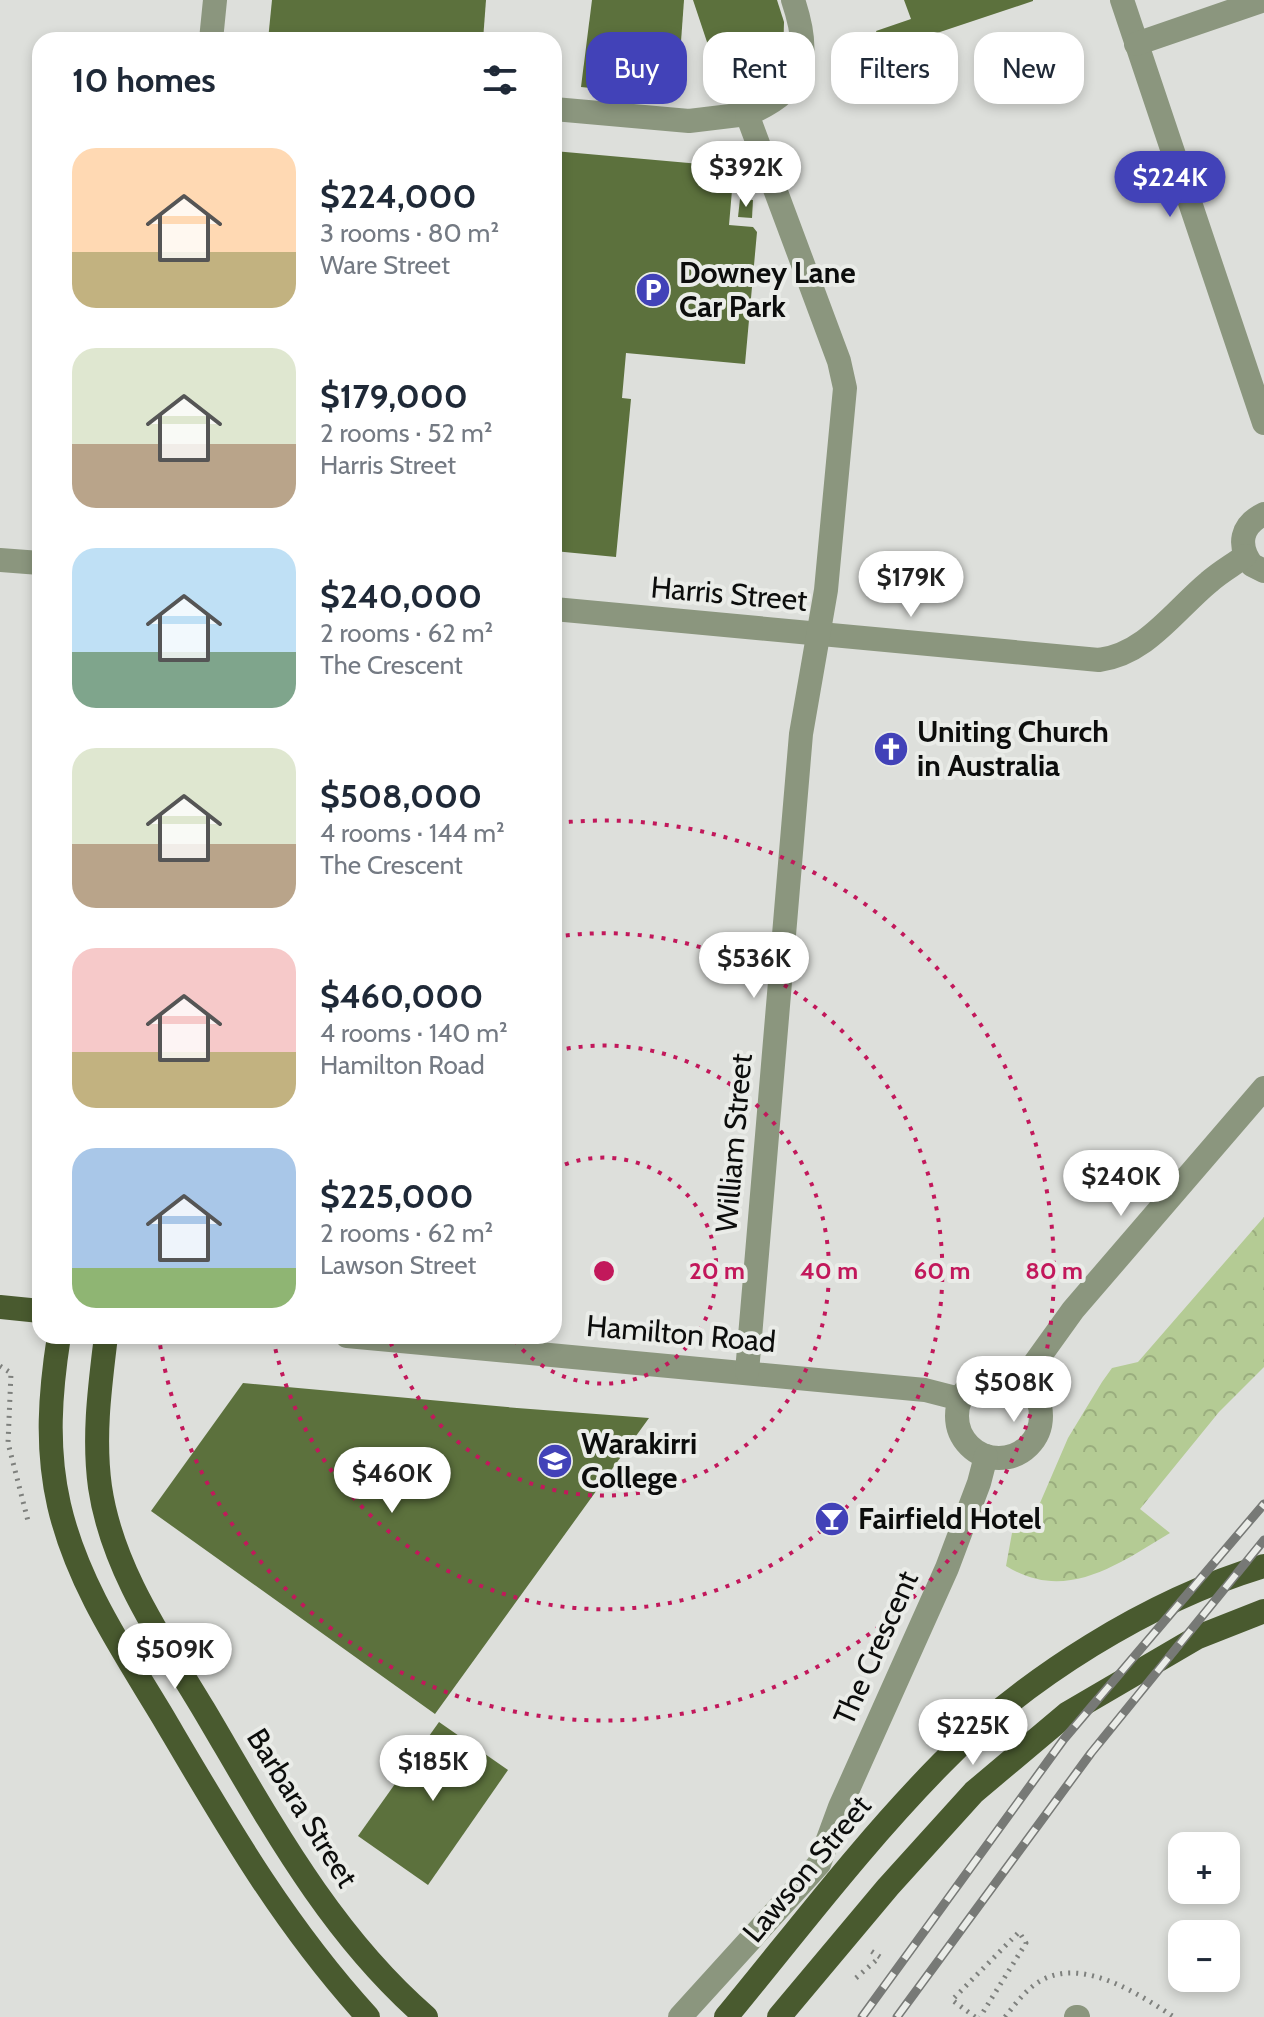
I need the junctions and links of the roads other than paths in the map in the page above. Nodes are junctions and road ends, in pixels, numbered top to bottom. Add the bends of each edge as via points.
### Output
1 (215, 0) edge
2 (793, 0) edge
3 (1122, 0) edge
4 (1264, 0) edge
5 (212, 32) edge
6 (1136, 44) junction
7 (562, 110) edge
8 (747, 114) junction
9 (1264, 423) edge
10 (1264, 514) edge
11 (1245, 556) junction
12 (0, 560) edge
13 (32, 562) edge
14 (1264, 571) edge
15 (562, 610) edge
16 (816, 634) junction
17 (1264, 1088) edge
18 (0, 1307) edge
19 (32, 1310) edge
20 (58, 1344) edge
21 (105, 1344) edge
22 (436, 1344) edge
23 (747, 1372) junction
24 (1022, 1381) junction
25 (960, 1399) junction
26 (986, 1456) junction
27 (1264, 1566) edge
28 (1264, 1611) edge
29 (368, 2017) edge
30 (426, 2017) edge
31 (680, 2017) edge
32 (726, 2017) edge
33 (779, 2017) edge

1 - 5 street
2 - 8 street via 804,39 800,70 773,104
3 - 6 street
4 - 6 street
6 - 9 street
7 - 8 street via 689,121
8 - 16 street, William Street via 844,374 826,590
10 - 11 street via 1245,530
11 - 14 street
11 - 16 street, Harris Street via 1145,642 1113,658 1082,660
12 - 13 street
15 - 16 street, Harris Street
16 - 23 street, William Street via 801,734
17 - 24 street via 1073,1310
18 - 19 main road
20 - 29 main road via 49,1443 59,1506 90,1595 289,1923
21 - 30 main road, Barbara Street via 96,1438 100,1488 115,1546 142,1606 317,1897 389,1984
22 - 23 street, Hamilton Road
23 - 25 street, Hamilton Road via 925,1390
24 - 25 street via 992,1374 967,1387
24 - 26 street via 1038,1399 1041,1412 1034,1438 1013,1455
25 - 26 street via 958,1427 973,1449
26 - 31 street, The Crescent via 947,1568 819,1864
27 - 32 main road, Lawson Street via 1134,1621 1020,1694 943,1762 875,1835
28 - 33 main road via 1198,1637 1068,1713 1009,1762 974,1792 888,1887

